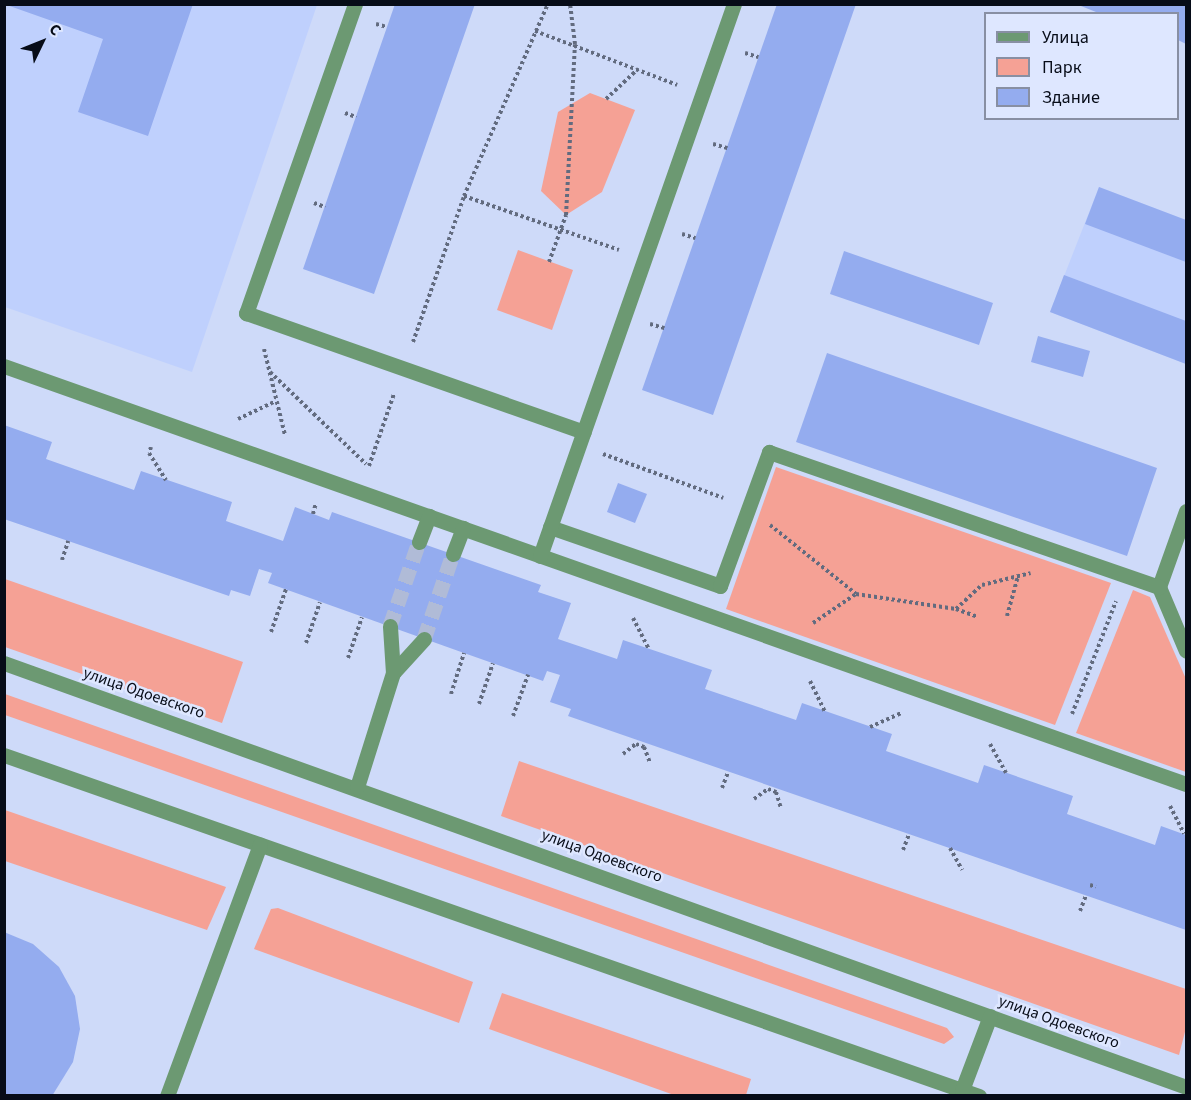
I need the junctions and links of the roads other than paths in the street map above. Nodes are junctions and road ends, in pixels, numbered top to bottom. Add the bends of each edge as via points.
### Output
1 (355, 4) edge
2 (734, 4) edge
3 (4, 366) edge
4 (581, 439) junction
5 (1186, 511) edge
6 (429, 516) junction
7 (550, 527) junction
8 (463, 528) junction
9 (419, 542) tunnel mouth
10 (453, 554) tunnel mouth
11 (540, 556) junction
12 (1159, 587) junction
13 (390, 626) tunnel mouth
14 (424, 639) tunnel mouth
15 (1186, 651) edge
16 (4, 663) edge
17 (393, 673) junction
18 (4, 755) edge
19 (1186, 784) edge
20 (357, 787) junction
21 (260, 845) junction
22 (990, 1016) junction
23 (1186, 1088) edge
24 (942, 1090) edge
25 (962, 1090) junction
26 (167, 1095) edge
27 (979, 1095) edge

1 - 4 street via 246,313 404,368
2 - 4 street
3 - 6 street
4 - 7 street
5 - 12 street
6 - 8 street
6 - 9 street
7 - 11 street
7 - 12 street via 720,586 769,452
8 - 10 street
8 - 11 street
11 - 19 street
12 - 15 street
13 - 17 street
14 - 17 street
16 - 20 street, улица Одоевского
17 - 20 street
18 - 21 street
20 - 22 street, улица Одоевского
21 - 24 street
21 - 26 street
22 - 23 street, улица Одоевского
22 - 25 street
24 - 25 street
25 - 27 street

